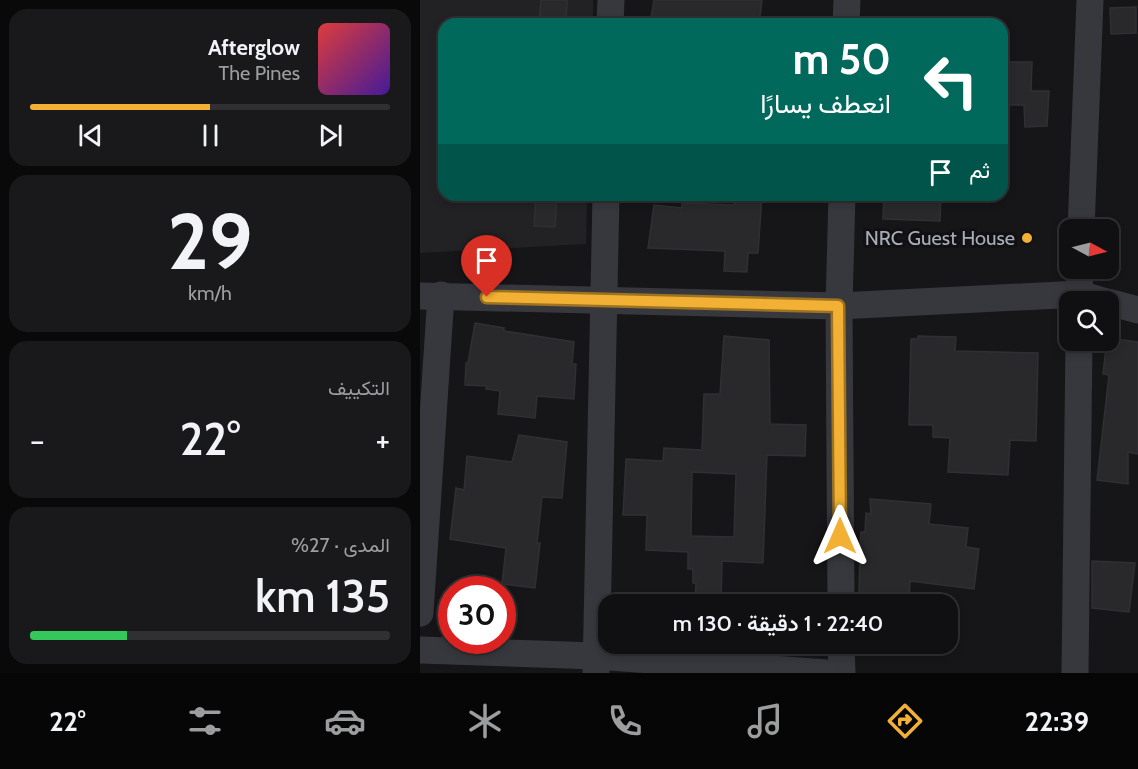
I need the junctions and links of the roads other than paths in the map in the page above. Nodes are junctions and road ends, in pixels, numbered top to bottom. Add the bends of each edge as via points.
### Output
1 (610, 0) edge
2 (847, 0) edge
3 (1090, 0) edge
4 (610, 18) edge
5 (846, 18) edge
6 (606, 201) edge
7 (842, 201) edge
8 (1082, 219) edge
9 (1079, 288) edge
10 (430, 295) edge
11 (603, 300) junction
12 (1119, 305) edge
13 (838, 306) junction
14 (1138, 310) edge
15 (1079, 351) edge
16 (841, 594) edge
17 (420, 613) edge
18 (420, 651) edge
19 (841, 654) edge
20 (596, 665) edge
21 (827, 673) edge
22 (842, 673) edge
23 (1075, 673) edge

1 - 4 street
2 - 5 street
3 - 8 street
6 - 11 street
7 - 13 street
9 - 13 street
10 - 11 street
10 - 17 street
11 - 13 street
11 - 20 street
12 - 14 street
13 - 16 street
15 - 23 street
18 - 20 street
19 - 22 street
20 - 21 street

